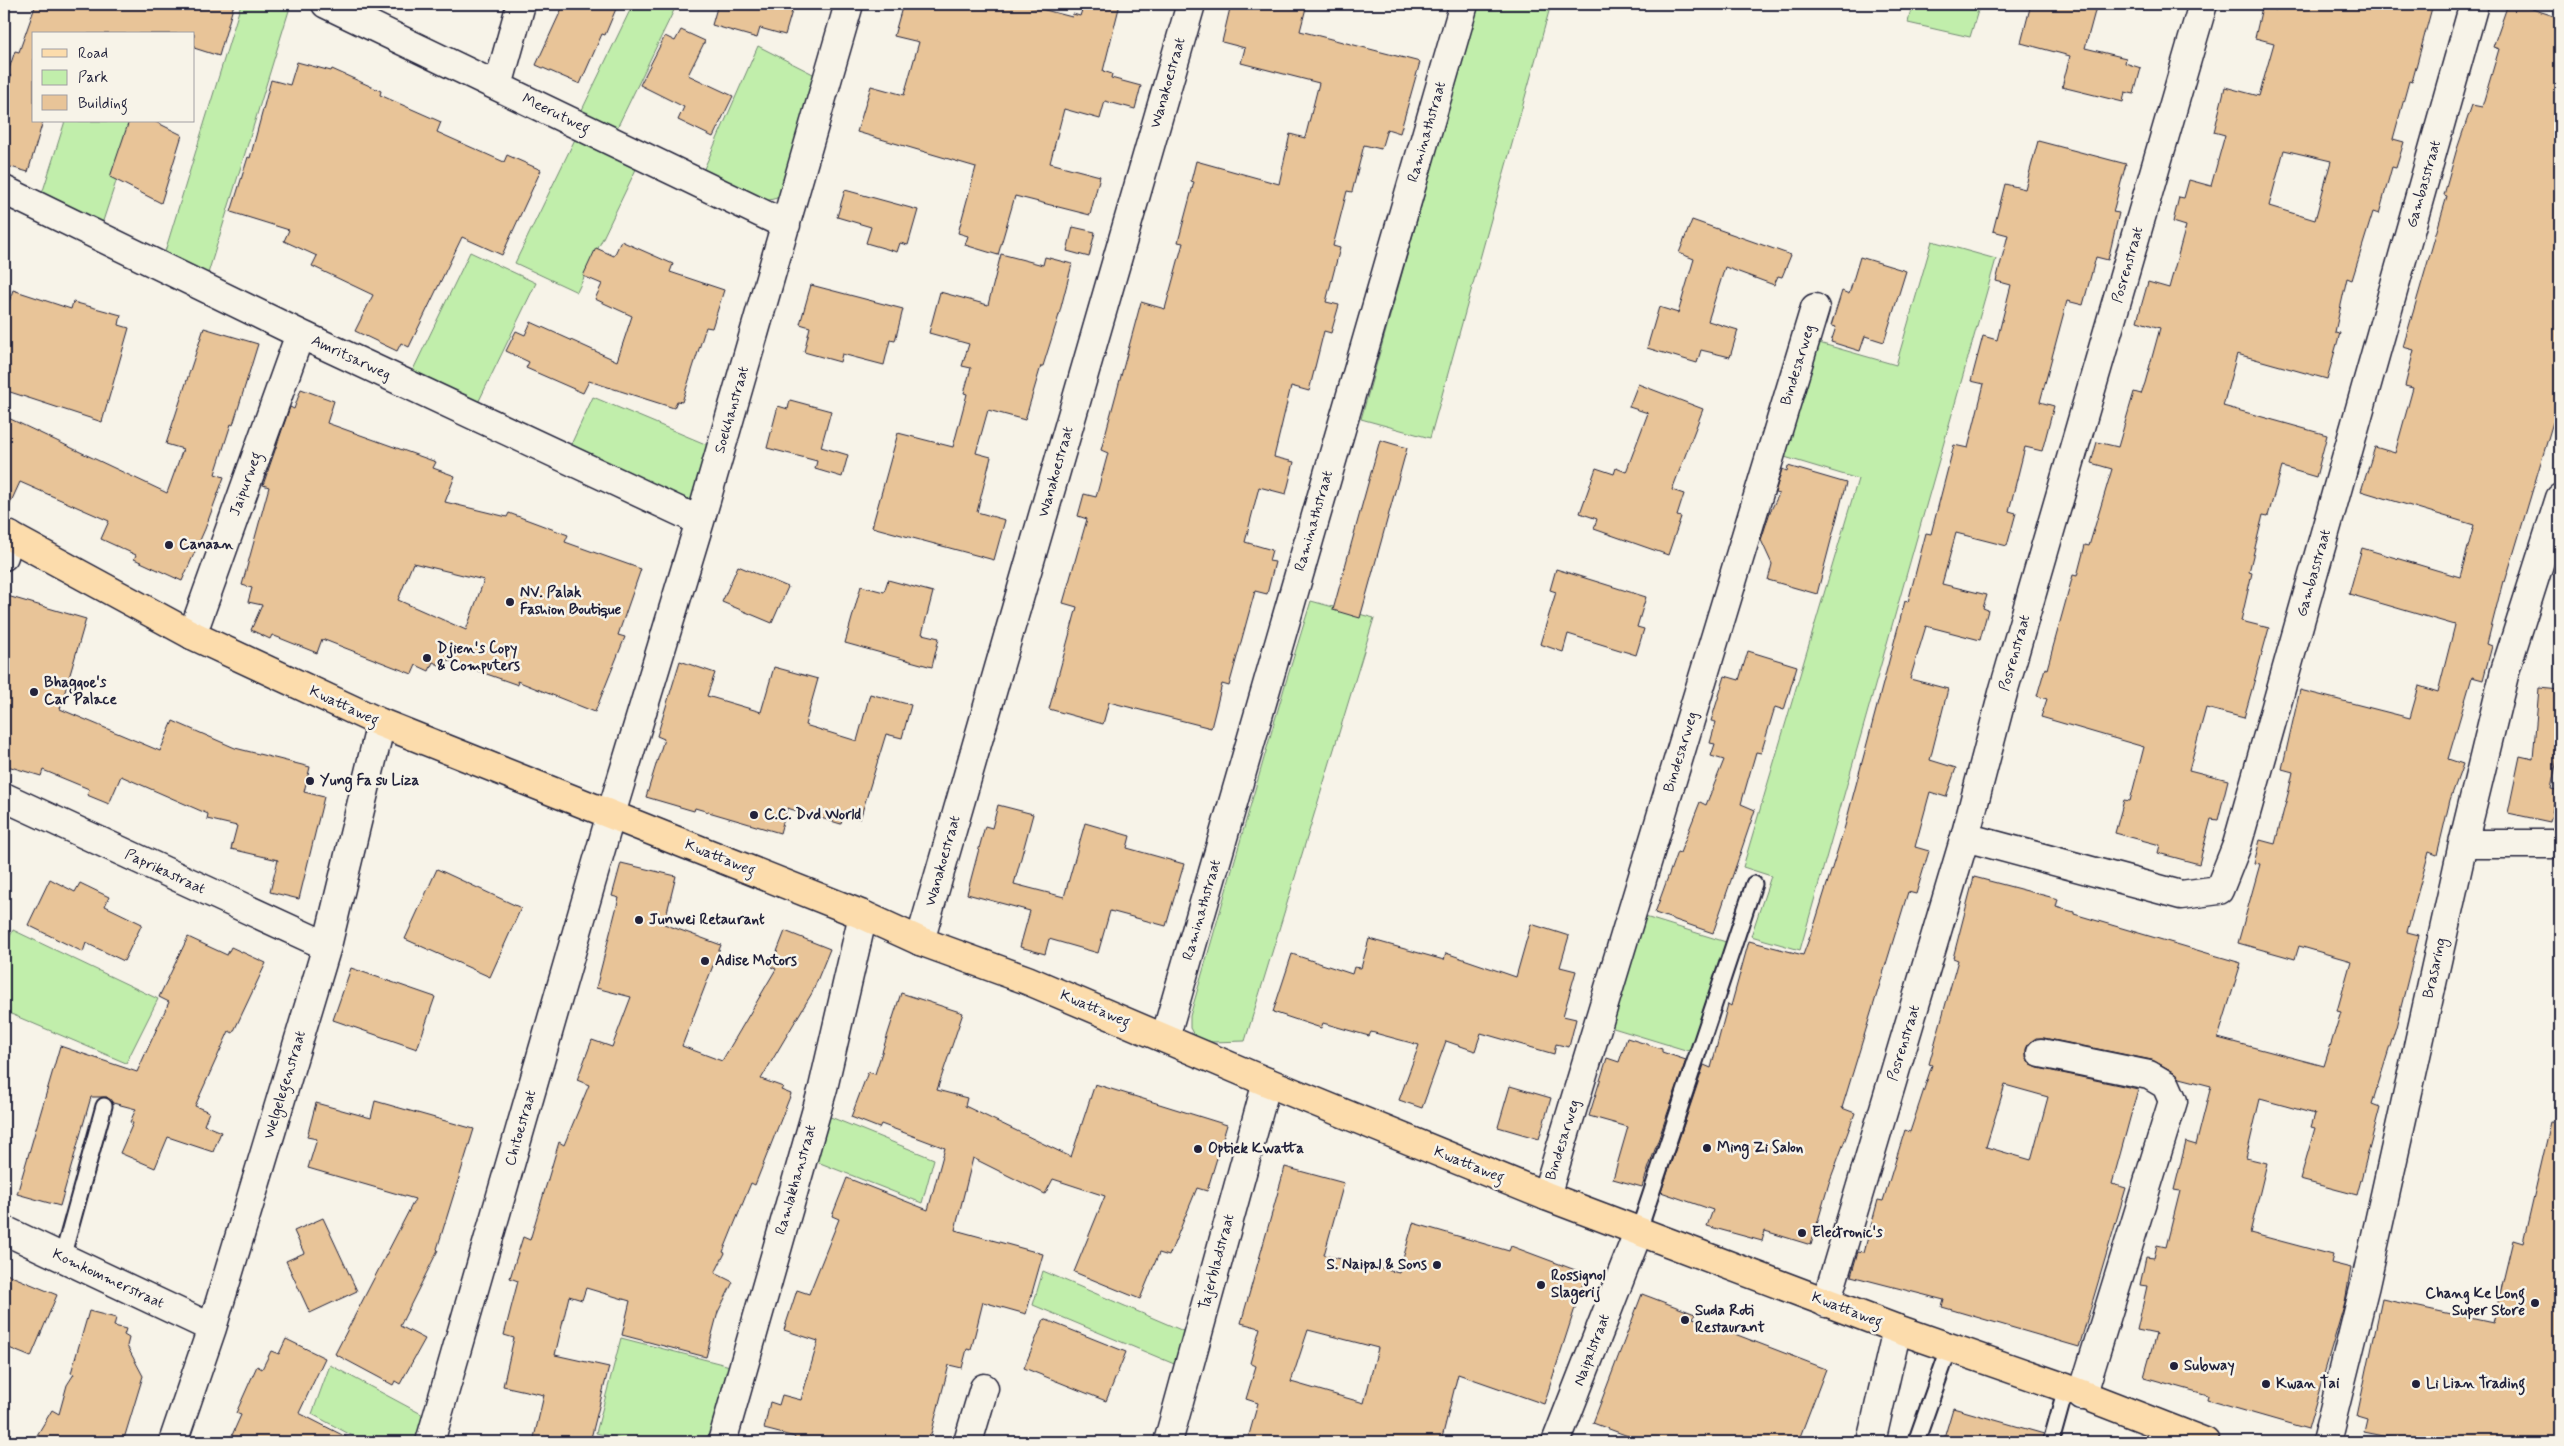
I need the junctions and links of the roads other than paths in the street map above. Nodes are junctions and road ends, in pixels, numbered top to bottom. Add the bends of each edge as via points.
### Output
1 (327, 4) edge
2 (521, 4) edge
3 (849, 4) edge
4 (1191, 4) edge
5 (1464, 4) edge
6 (2203, 4) edge
7 (2474, 4) edge
8 (498, 86) junction
9 (4, 190) edge
10 (786, 225) junction
11 (1815, 308) dead end
12 (300, 334) junction
13 (2560, 498) edge
14 (700, 521) junction
15 (6, 542) edge
16 (192, 635) junction
17 (381, 723) junction
18 (4, 798) edge
19 (611, 814) junction
20 (1965, 837) junction
21 (2463, 844) junction
22 (2560, 844) edge
23 (1754, 884) dead end
24 (863, 915) junction
25 (920, 941) junction
26 (327, 946) junction
27 (1165, 1038) junction
28 (2041, 1053) dead end
29 (1267, 1082) junction
30 (104, 1106) dead end
31 (1546, 1196) junction
32 (4, 1230) edge
33 (1638, 1230) junction
34 (62, 1258) junction
35 (1826, 1303) junction
36 (212, 1328) junction
37 (1896, 1329) junction
38 (1950, 1346) junction
39 (984, 1388) dead end
40 (2074, 1392) junction
41 (172, 1442) edge
42 (430, 1442) edge
43 (722, 1442) edge
44 (968, 1442) edge
45 (1168, 1442) edge
46 (1556, 1442) edge
47 (1871, 1442) edge
48 (1916, 1442) edge
49 (2051, 1442) edge
50 (2205, 1442) edge
51 (2326, 1442) edge

1 - 8 street, Meerutweg
2 - 8 street
3 - 10 street, Soekhanstraat
4 - 25 street, Wanakoestraat
5 - 27 street, Raminathstraat
6 - 20 street, Posrenstraat via 2004,689
7 - 20 street, Gambasstraat via 2240,836 2219,890 2181,895
8 - 10 street, Meerutweg
9 - 12 street, Amritsarweg
10 - 14 street, Soekhanstraat
11 - 31 street, Bindesarweg
12 - 14 street, Amritsarweg
12 - 16 street, Jaipurweg
13 - 21 street, Brasaring via 2505,671
14 - 19 street, Soekhanstraat
15 - 16 main road, Kwattaweg
16 - 17 main road, Kwattaweg
17 - 19 main road, Kwattaweg
17 - 26 street, Welgelegenstraat
18 - 26 street, Paprikastraat
19 - 24 main road, Kwattaweg
19 - 42 street, Chitoestraat
20 - 35 street, Posrenstraat
21 - 22 street
21 - 51 street, Brasaring via 2365,1285
23 - 33 lane
24 - 25 main road, Kwattaweg
24 - 43 street, Ramlakhanstraat via 823,1088
25 - 27 main road, Kwattaweg via 1027,980
26 - 36 street, Welgelegenstraat
27 - 29 main road, Kwattaweg
28 - 40 street via 2148,1075 2166,1085 2173,1101
29 - 31 main road, Kwattaweg
29 - 45 street, Tajerbladstraat
30 - 34 lane
31 - 33 main road, Kwattaweg
32 - 34 street, Komkommerstraat
33 - 35 main road, Kwattaweg
33 - 46 street, Naipalstraat
34 - 36 street, Komkommerstraat
35 - 37 main road, Kwattaweg
36 - 41 street, Welgelegenstraat
37 - 38 main road, Kwattaweg
37 - 47 street
38 - 40 main road, Kwattaweg
38 - 48 lane
39 - 44 street
40 - 49 lane
40 - 50 main road, Kwattaweg

